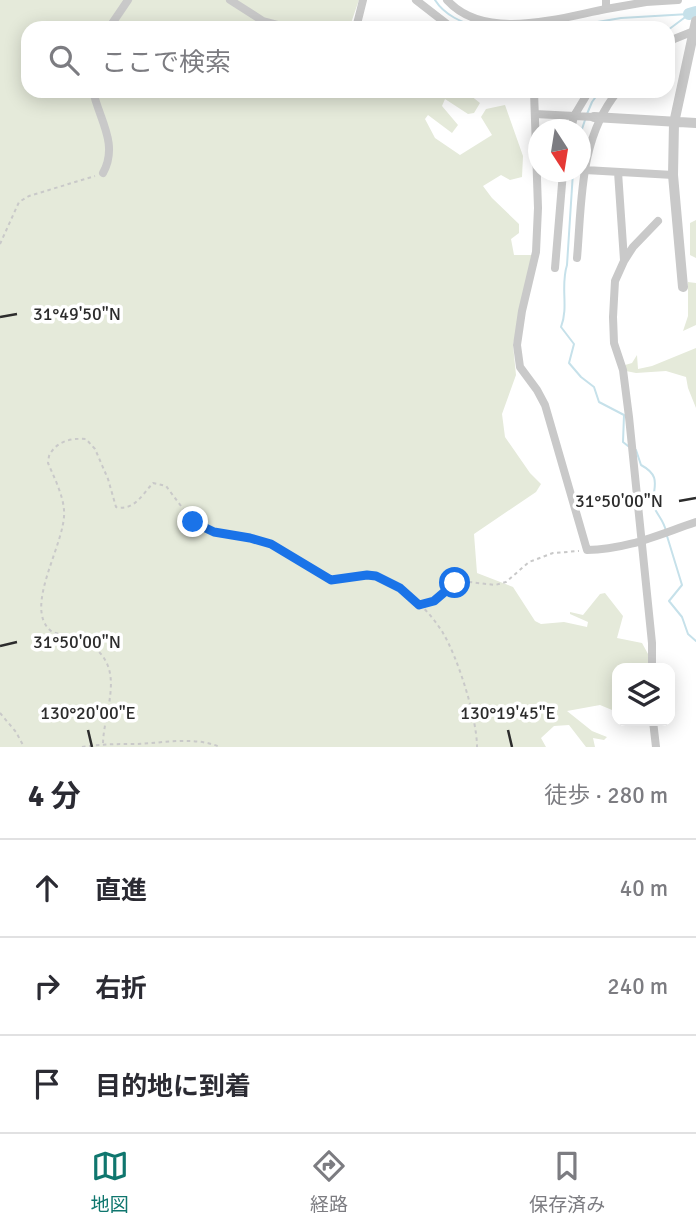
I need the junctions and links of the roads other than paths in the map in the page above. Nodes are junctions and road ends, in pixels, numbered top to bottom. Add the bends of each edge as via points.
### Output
1 (128, 0) edge
2 (230, 0) edge
3 (363, 0) edge
4 (416, 0) edge
5 (447, 0) edge
6 (678, 0) edge
7 (646, 1) edge
8 (606, 5) edge
9 (114, 21) edge
10 (263, 21) edge
11 (358, 21) edge
12 (443, 21) edge
13 (488, 21) edge
14 (543, 21) edge
15 (695, 26) edge
16 (675, 37) edge
17 (94, 98) edge
18 (534, 98) edge
19 (586, 98) edge
20 (613, 98) edge
21 (535, 114) junction
22 (577, 116) junction
23 (597, 118) junction
24 (576, 119) edge
25 (674, 122) junction
26 (696, 123) edge
27 (591, 140) edge
28 (591, 170) edge
29 (618, 172) junction
30 (103, 173) road end
31 (673, 175) junction
32 (562, 182) edge
33 (584, 182) edge
34 (658, 220) dead end
35 (577, 258) dead end
36 (624, 261) junction
37 (555, 268) dead end
38 (683, 287) dead end
39 (696, 522) edge
40 (642, 541) junction
41 (652, 663) edge
42 (654, 726) edge
43 (656, 747) edge

1 - 9 street
2 - 10 street
3 - 11 street
4 - 12 street
5 - 13 street
6 - 7 street
7 - 8 street
8 - 14 street
15 - 16 street
15 - 25 street
17 - 30 street via 110,148
18 - 21 street
19 - 22 street
20 - 23 street
21 - 22 street
21 - 40 street via 536,252 517,345 520,367 545,405 587,550
22 - 23 street
22 - 24 street
23 - 25 street
23 - 27 street
25 - 26 street
25 - 31 street
28 - 29 street
29 - 31 street
29 - 36 street
31 - 38 street
32 - 37 street
33 - 35 street
34 - 36 street
36 - 40 street via 615,281 612,317 623,370
39 - 40 street
40 - 41 street
42 - 43 street

